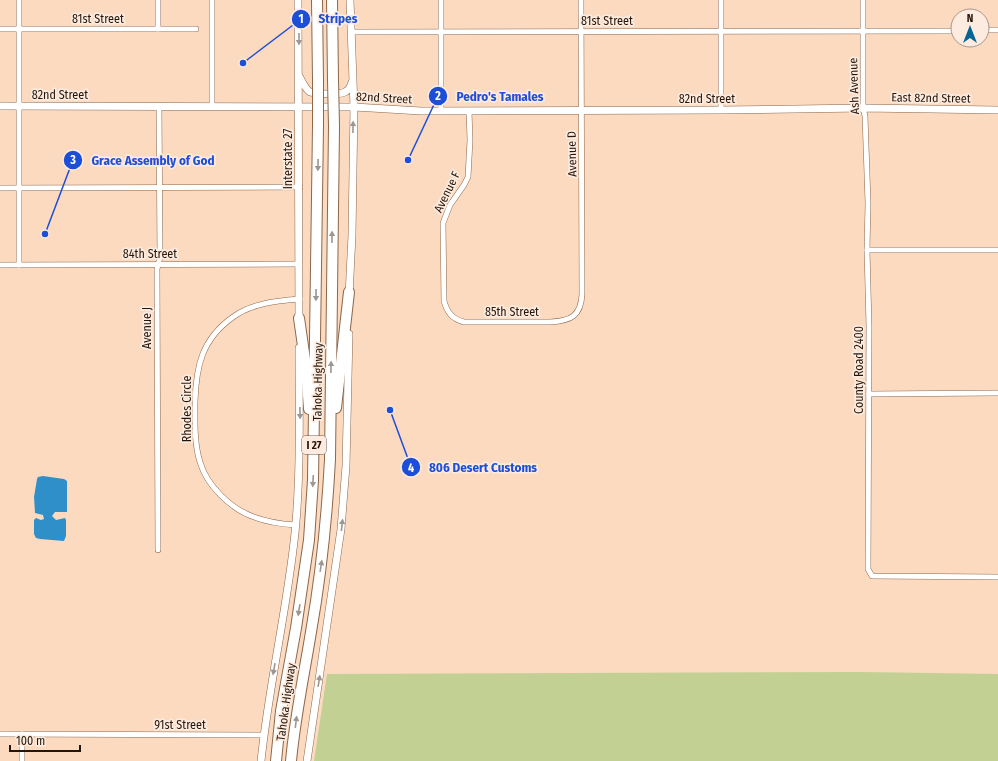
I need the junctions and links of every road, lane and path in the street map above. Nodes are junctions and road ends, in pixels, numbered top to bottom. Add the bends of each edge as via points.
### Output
1 (19, 0) edge
2 (158, 0) edge
3 (212, 0) edge
4 (298, 0) edge
5 (317, 0) edge
6 (332, 0) edge
7 (350, 0) edge
8 (441, 0) edge
9 (581, 0) edge
10 (721, 0) edge
11 (863, 0) edge
12 (0, 29) edge
13 (19, 29) junction
14 (158, 29) junction
15 (196, 29) dead end
16 (581, 31) junction
17 (721, 31) junction
18 (863, 31) junction
19 (950, 31) edge
20 (351, 32) junction
21 (441, 32) junction
22 (299, 76) junction
23 (353, 80) junction
24 (0, 106) edge
25 (18, 106) junction
26 (159, 106) junction
27 (212, 106) junction
28 (354, 107) junction
29 (299, 108) junction
30 (863, 108) junction
31 (721, 110) junction
32 (998, 110) edge
33 (441, 111) junction
34 (469, 111) junction
35 (581, 111) junction
36 (867, 172) joint
37 (300, 187) junction
38 (0, 188) edge
39 (19, 188) junction
40 (160, 188) junction
41 (867, 250) junction
42 (998, 250) edge
43 (158, 264) junction
44 (299, 264) junction
45 (0, 265) edge
46 (19, 265) junction
47 (349, 292) junction
48 (300, 299) junction
49 (445, 305) joint
50 (581, 307) joint
51 (299, 318) junction
52 (998, 393) edge
53 (869, 394) junction
54 (330, 459) junction
55 (314, 461) junction
56 (296, 525) junction
57 (158, 550) dead end
58 (998, 577) edge
59 (0, 734) edge
60 (22, 734) junction
61 (264, 735) junction
62 (22, 761) edge
63 (261, 761) edge
64 (276, 761) edge
65 (291, 761) edge
66 (307, 761) edge

1 - 13 street
2 - 14 street
3 - 27 street
4 -> 22 main road, Interstate 27
5 -> 55 highway, Tahoka Highway / I 27, bridge
54 -> 6 highway, Tahoka Highway / I 27, bridge via 334,126
7 - 20 main road
8 - 21 street
9 - 16 street, Avenue D
10 - 17 street
11 - 18 street, Ash Avenue
12 - 13 street, 81st Street
13 - 14 street, 81st Street
13 - 25 street
14 - 15 street, 81st Street
16 - 17 street, 81st Street
16 - 21 street, 81st Street
16 - 35 street, Avenue D
17 - 18 street, 81st Street
17 - 31 street
18 - 19 street, 81st Street
18 - 30 street, Ash Avenue
20 - 21 street, 81st Street
20 - 23 main road
21 - 33 street
22 - 23 main road via 309,91 323,93 343,93 349,89
22 - 29 main road, Interstate 27
23 - 28 main road
24 - 25 main road, 82nd Street
25 - 26 main road, 82nd Street
25 - 39 street
26 - 27 main road, 82nd Street
26 - 40 street, Avenue J
27 - 29 main road, 82nd Street
28 - 29 main road, 82nd Street
28 - 33 main road, 82nd Street
47 -> 28 main road
29 - 37 main road, Interstate 27
30 - 31 main road, 82nd Street
30 - 32 main road, East 82nd Street
30 - 36 street, Ash Avenue
31 - 35 main road, 82nd Street
33 - 34 main road, 82nd Street
34 - 35 main road, 82nd Street
34 - 49 street, Avenue F via 468,177 450,205 443,223
35 - 50 street, Avenue D
36 - 41 street, County Road 2400
37 - 40 street
37 - 44 main road, Interstate 27
38 - 39 street
39 - 40 street
39 - 46 street
40 - 43 street, Avenue J
41 - 42 street
41 - 53 street, County Road 2400
43 - 44 street, 84th Street
43 - 46 street, 84th Street
43 - 57 street, Avenue J
44 - 48 main road, Interstate 27
45 - 46 street, 84th Street
47 - 54 highway
66 -> 47 main road via 343,511
48 - 51 main road, Interstate 27
48 - 56 street, Rhodes Circle via 250,307 226,322 202,354 195,383 198,457 212,485 234,506 254,517
49 - 50 street, 85th Street via 454,319 464,322 560,322 571,318
51 - 55 highway
51 -> 56 main road, Tahoka Highway via 300,429
52 - 53 street
53 - 58 street, County Road 2400 via 868,569 872,576
65 -> 54 highway, Tahoka Highway / I 27 via 322,556
55 -> 64 highway, Tahoka Highway / I 27 via 309,540 281,711
56 -> 61 main road, Tahoka Highway
59 - 60 street, 91st Street
60 - 61 street, 91st Street
60 - 62 street
61 - 63 main road, Tahoka Highway

